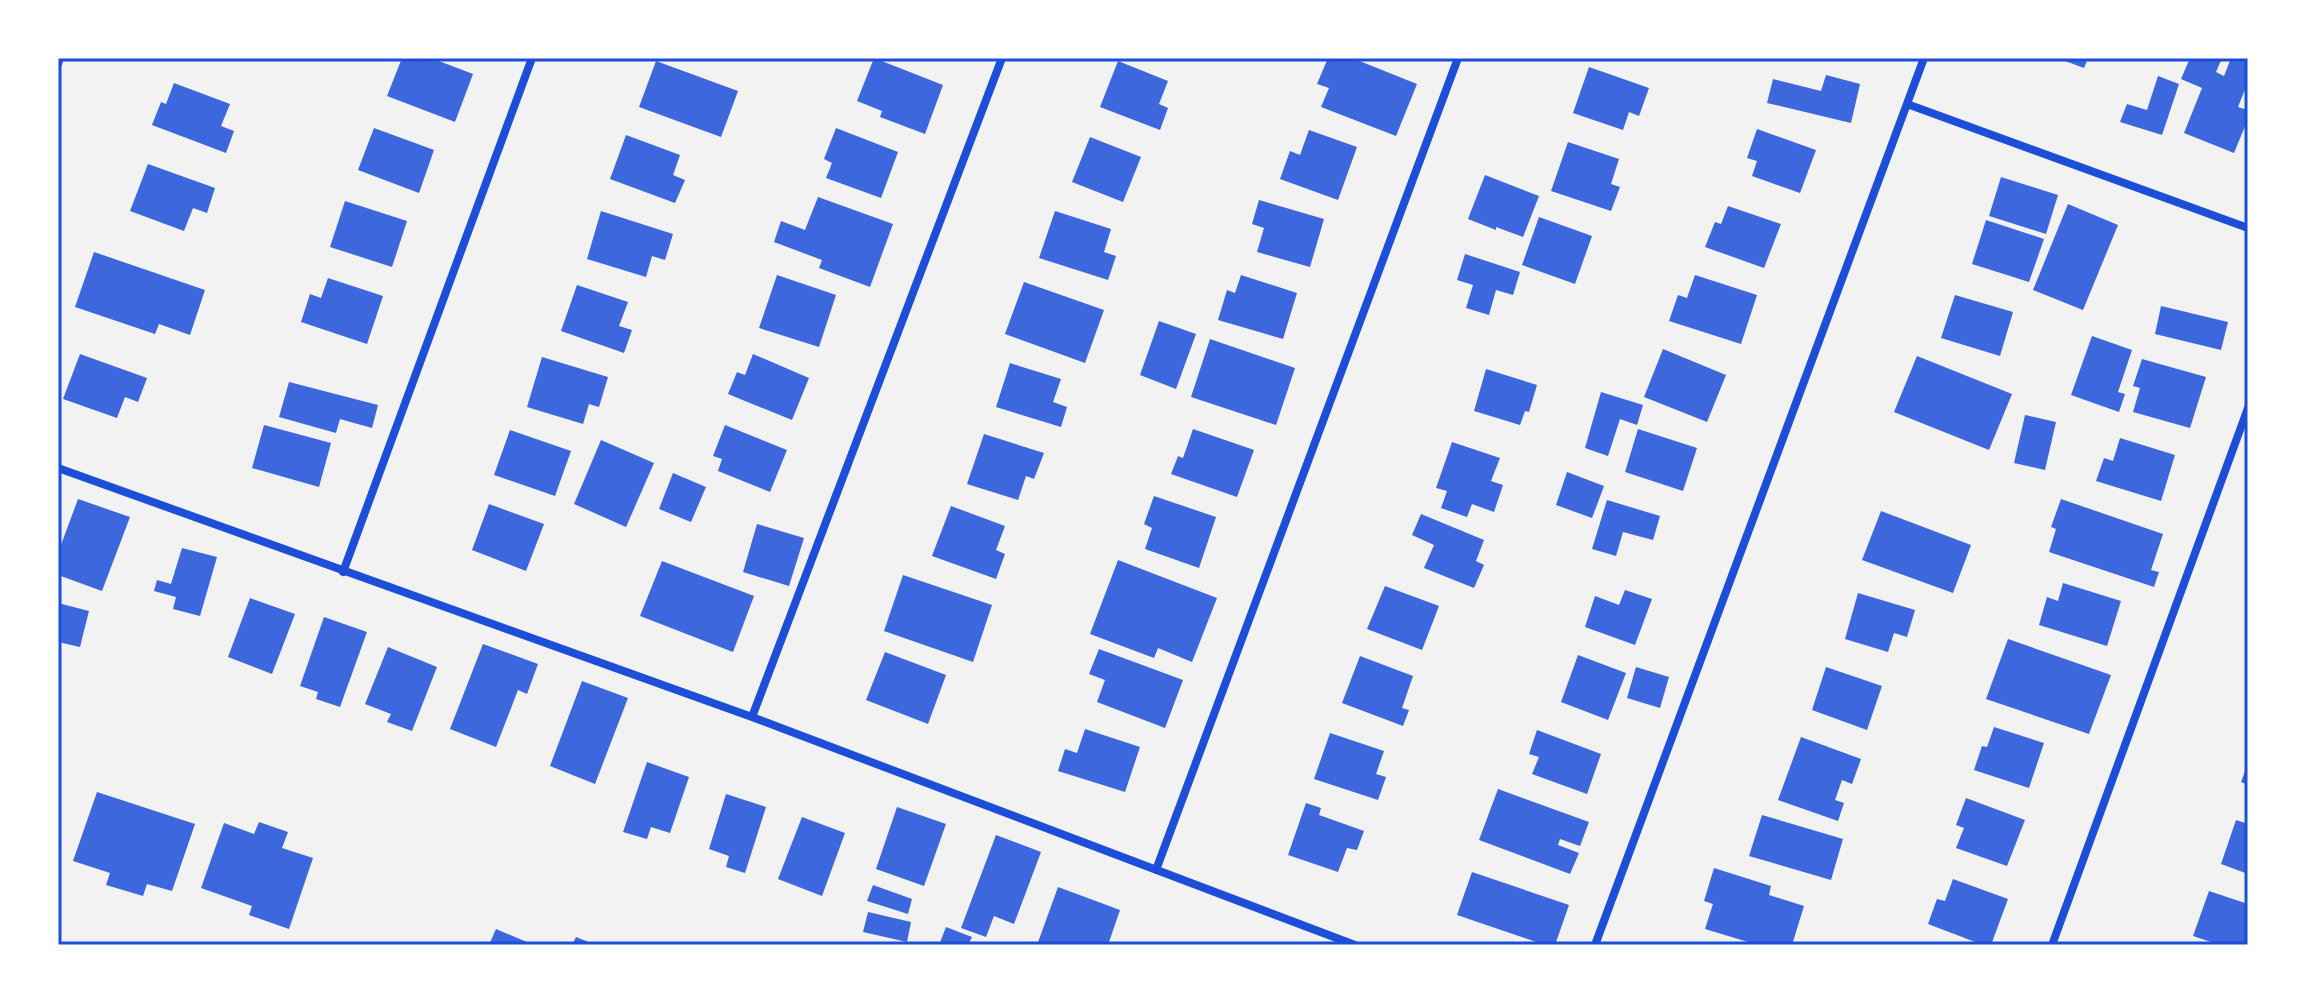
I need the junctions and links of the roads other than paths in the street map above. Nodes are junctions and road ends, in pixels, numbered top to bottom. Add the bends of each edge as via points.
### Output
1 (60, 58) edge
2 (532, 58) edge
3 (1002, 58) edge
4 (1458, 58) edge
5 (1924, 58) edge
6 (58, 64) edge
7 (1907, 104) junction
8 (2248, 228) edge
9 (2248, 408) edge
10 (58, 468) edge
11 (343, 572) junction
12 (752, 717) junction
13 (1156, 870) junction
14 (1355, 945) edge
15 (1595, 945) edge
16 (2052, 945) edge

1 - 6 street
2 - 11 street
3 - 12 street
4 - 13 street
5 - 7 street
7 - 8 street
7 - 15 street
9 - 16 street
10 - 11 street
11 - 12 street
12 - 13 street
13 - 14 street

